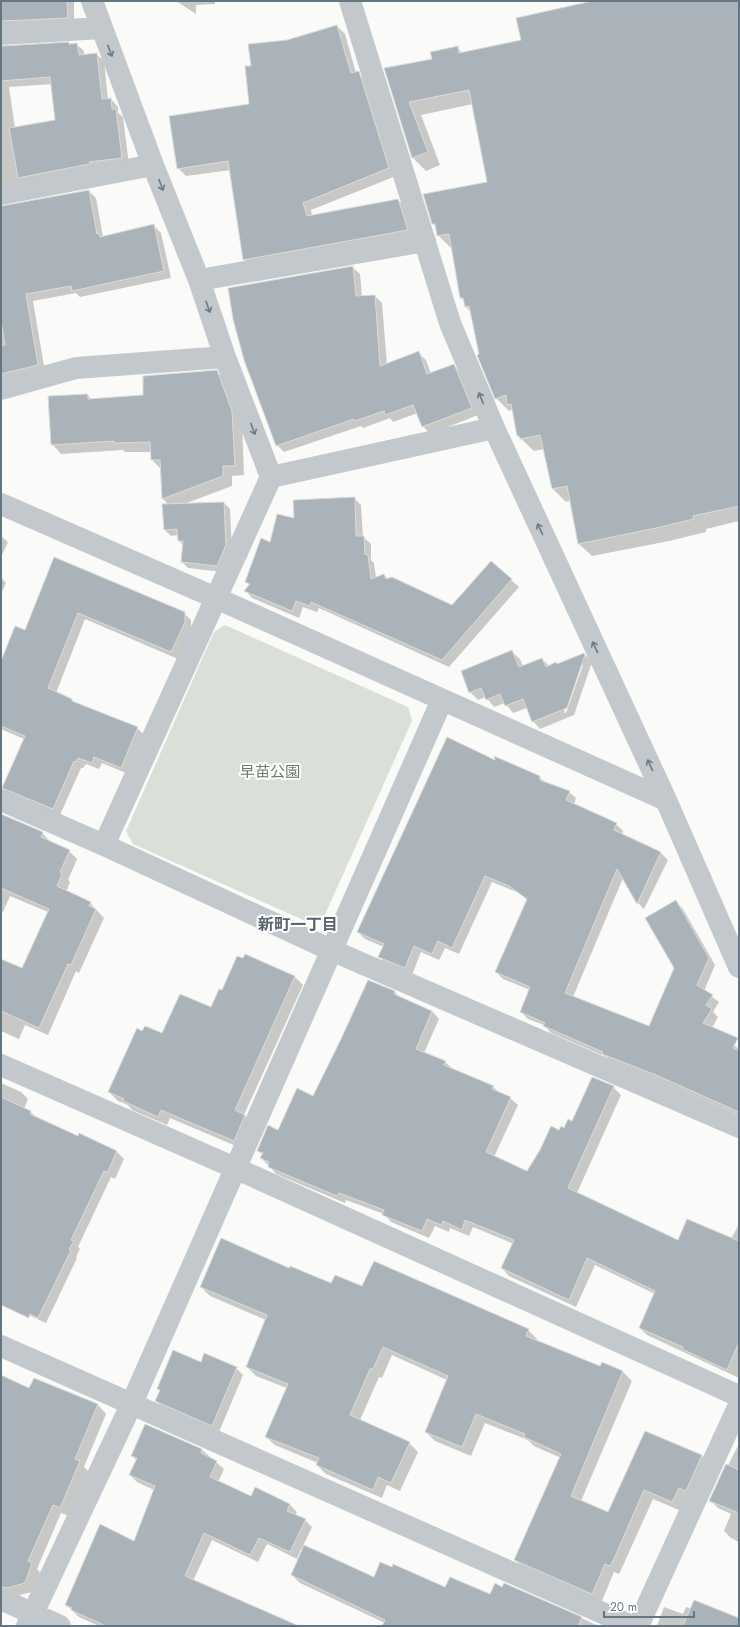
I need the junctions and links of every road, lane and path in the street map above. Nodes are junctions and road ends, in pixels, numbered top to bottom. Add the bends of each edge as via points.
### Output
1 (92, 1) edge
2 (350, 1) edge
3 (102, 28) junction
4 (1, 34) edge
5 (153, 165) junction
6 (1, 194) edge
7 (424, 241) junction
8 (199, 280) junction
9 (225, 357) junction
10 (1, 389) edge
11 (494, 428) junction
12 (271, 477) junction
13 (1, 504) edge
14 (216, 598) junction
15 (442, 700) junction
16 (1, 800) edge
17 (666, 800) junction
18 (104, 845) junction
19 (331, 950) junction
20 (739, 967) edge
21 (1, 1065) edge
22 (739, 1127) edge
23 (235, 1168) junction
24 (1, 1346) edge
25 (739, 1396) edge
26 (132, 1403) junction
27 (739, 1405) edge
28 (1, 1599) edge
29 (30, 1620) edge
30 (60, 1626) edge
31 (632, 1626) edge
32 (638, 1626) edge

1 - 3 street
2 - 7 street
3 - 4 street
3 -> 5 street
5 - 6 street
5 -> 8 street
7 - 8 street
11 -> 7 street via 450,323
8 -> 9 street
9 - 10 street via 76,368
9 -> 12 street
11 - 12 street
17 -> 11 street
12 - 14 street
13 - 14 street
14 - 15 street
14 - 18 street
15 - 17 street
15 - 19 street
16 - 18 street
17 - 20 street
18 - 19 street
19 - 22 street
19 - 23 street
21 - 23 street
23 - 25 street
23 - 26 street
24 - 26 street
26 - 29 street
26 - 31 street
27 - 32 street
28 - 29 street
29 - 30 street

